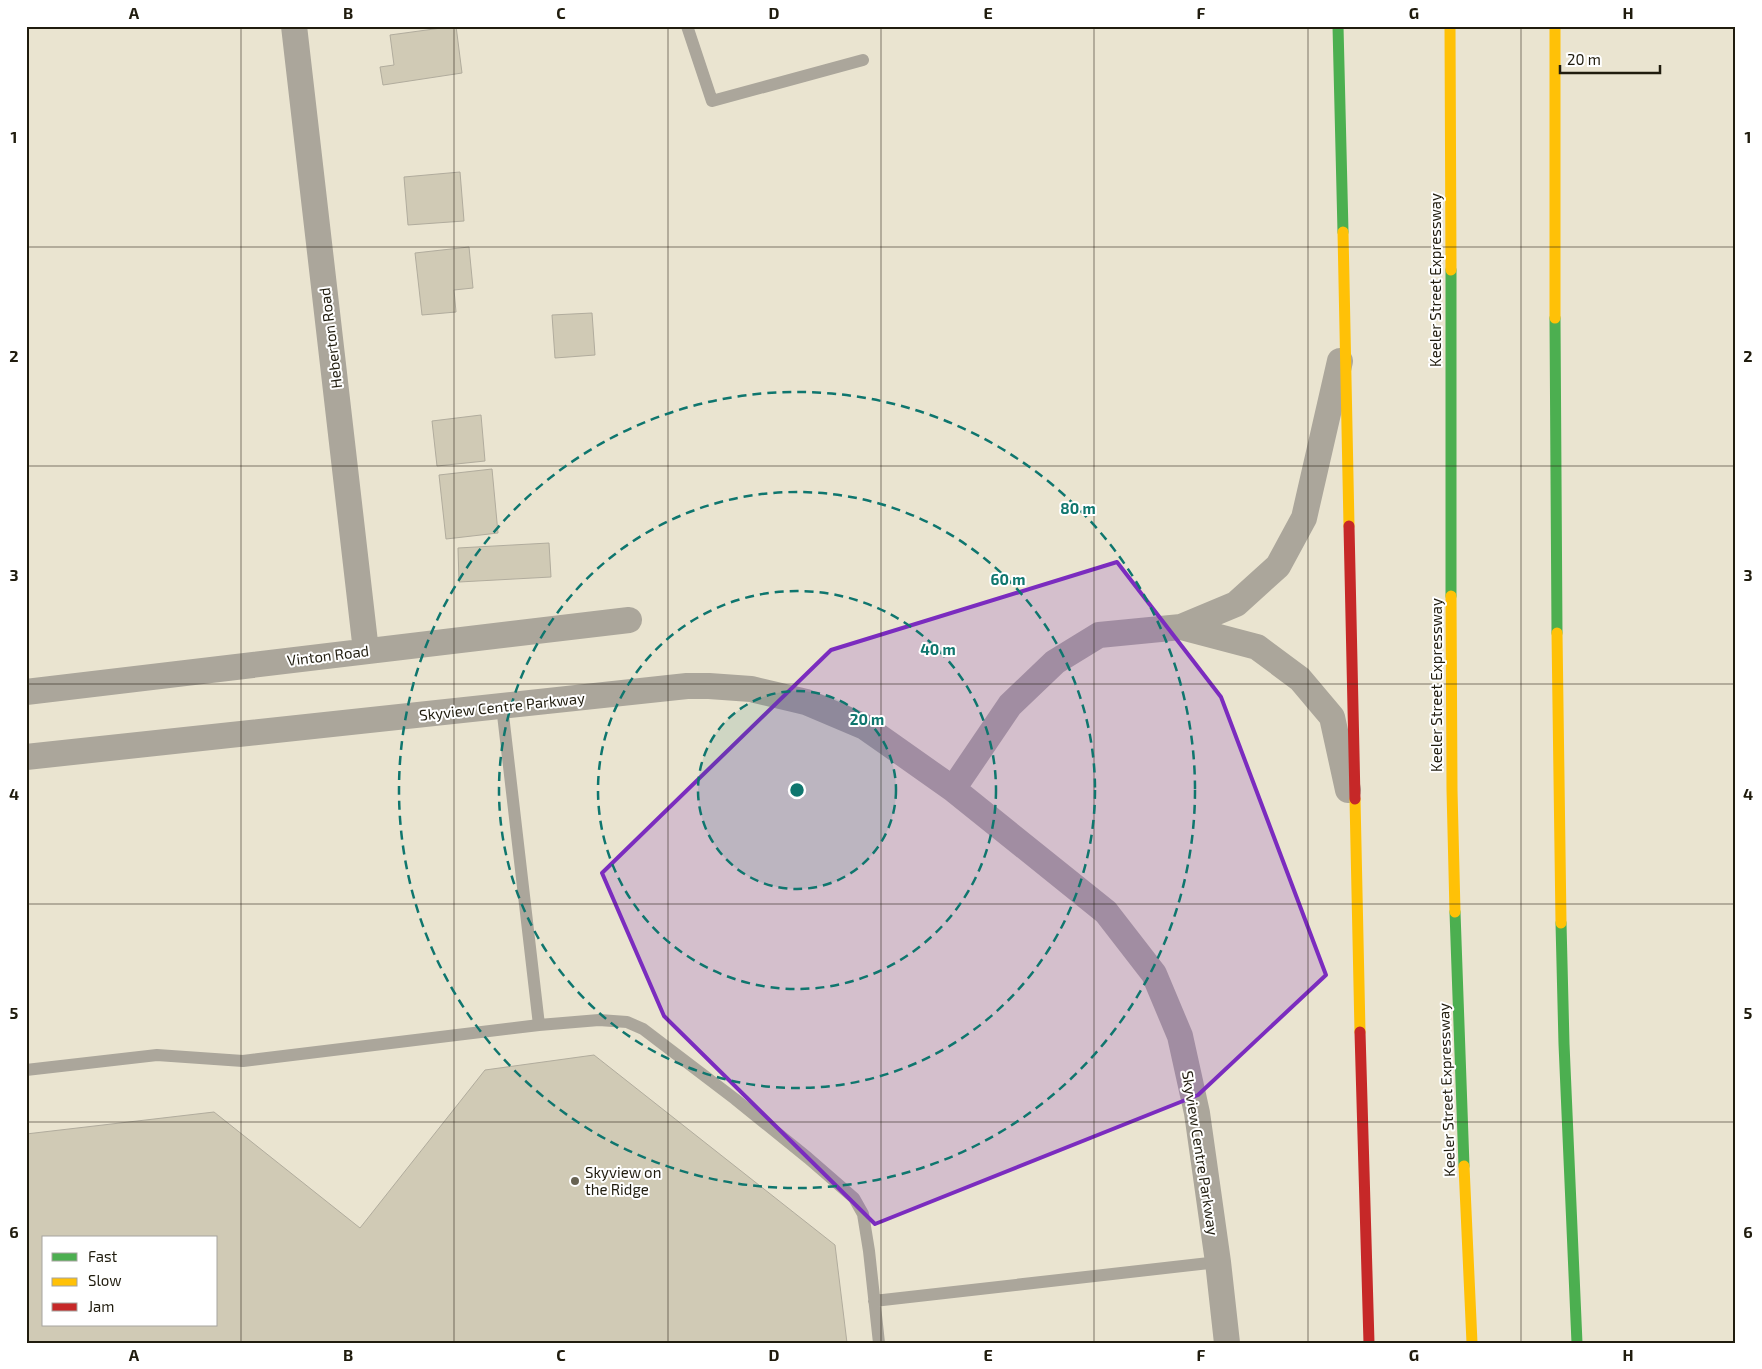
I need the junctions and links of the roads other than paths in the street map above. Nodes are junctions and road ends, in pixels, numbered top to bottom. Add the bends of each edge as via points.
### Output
1 (294, 26) edge
2 (687, 26) edge
3 (1338, 26) edge
4 (1440, 26) edge
5 (1450, 26) edge
6 (1556, 26) edge
7 (863, 60) dead end
8 (1450, 184) junction
9 (1345, 340) junction
10 (629, 620) dead end
11 (1181, 627) junction
12 (366, 651) junction
13 (26, 692) edge
14 (502, 706) junction
15 (26, 757) edge
16 (953, 789) junction
17 (1356, 826) junction
18 (539, 1025) junction
19 (26, 1070) edge
20 (1218, 1262) junction
21 (874, 1301) junction
22 (879, 1343) edge
23 (1227, 1343) edge
24 (1369, 1343) edge
25 (1472, 1343) edge
26 (1577, 1343) edge

1 - 12 street, Heberton Road
2 - 7 lane via 712,101
3 - 9 main road
4 - 8 main road
5 - 8 main road, Keeler Street Expressway
6 - 26 main road via 1555,447 1560,862
8 - 25 main road, Keeler Street Expressway via 1452,781 1460,1083
9 - 11 street via 1304,518 1278,566 1236,604
9 - 17 main road
10 - 12 street, Vinton Road
11 - 16 street via 1099,635 1055,662 1010,705
11 - 17 street via 1257,647 1300,679 1332,717
12 - 13 street, Vinton Road
14 - 15 street, Skyview Centre Parkway
14 - 16 street, Skyview Centre Parkway via 687,686 750,689 806,702 866,727
14 - 18 lane
16 - 20 street, Skyview Centre Parkway via 1106,912 1154,974 1180,1036 1197,1113
17 - 24 main road
18 - 19 lane via 244,1060 157,1055
18 - 21 lane via 599,1020 627,1022 642,1029 808,1158 854,1198 863,1214
20 - 21 lane
20 - 23 street, Skyview Centre Parkway
21 - 22 lane

